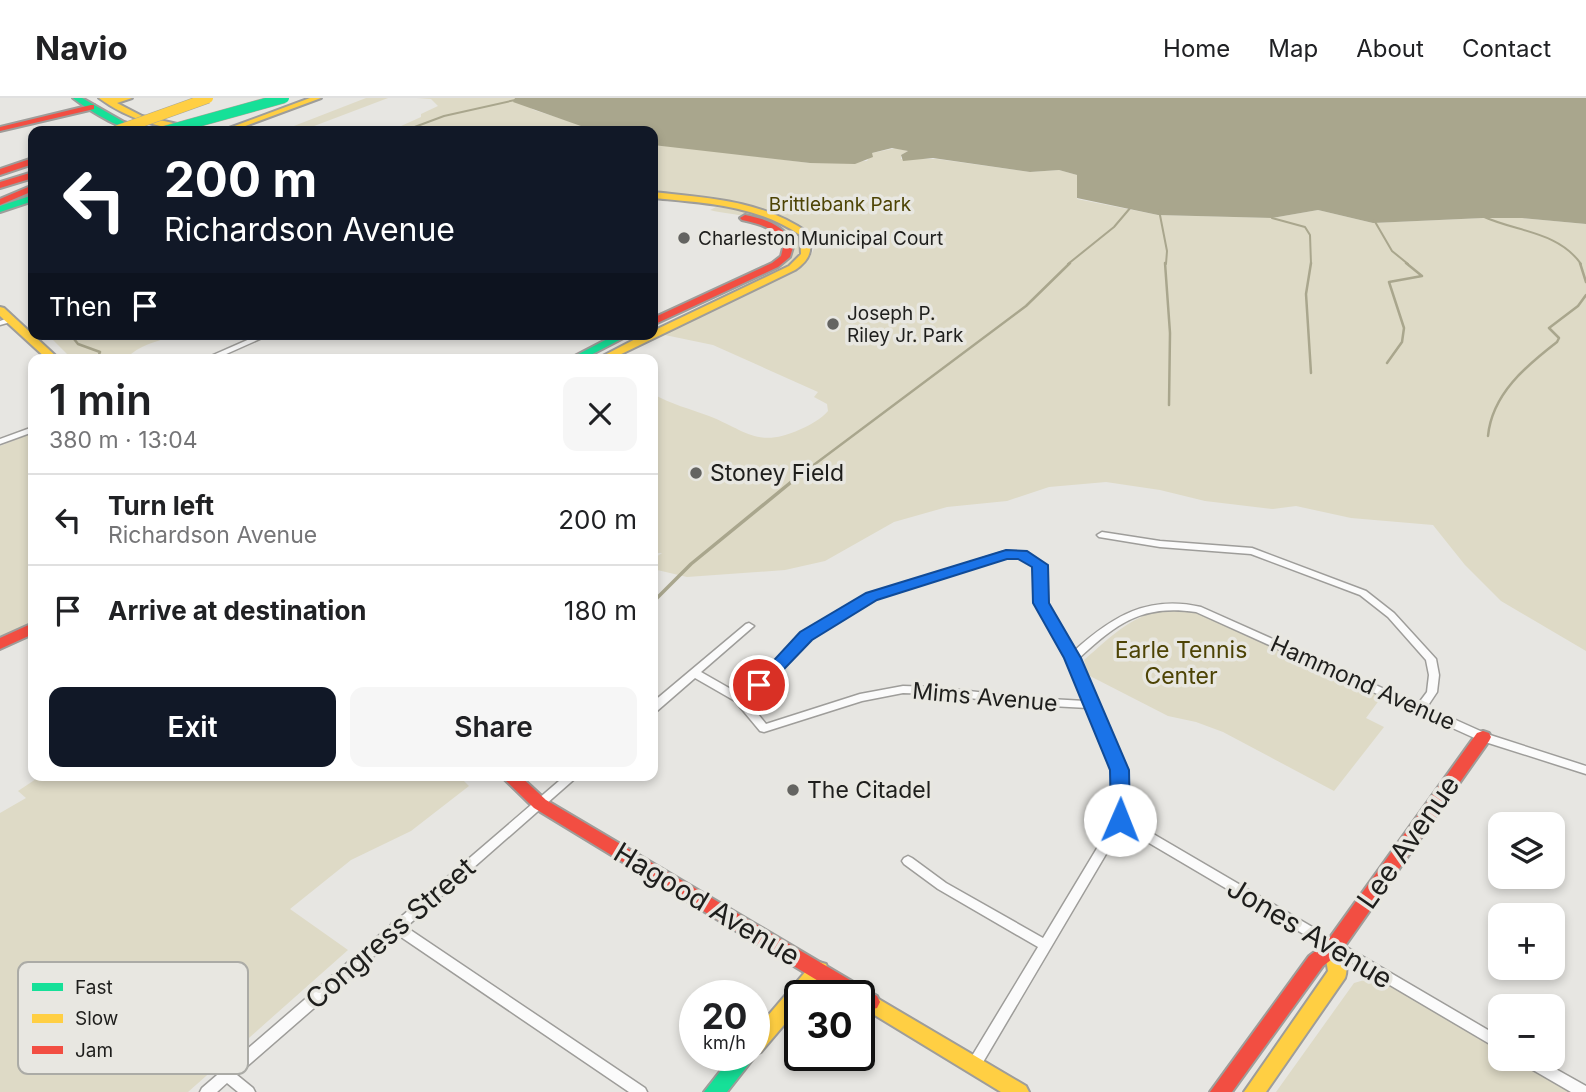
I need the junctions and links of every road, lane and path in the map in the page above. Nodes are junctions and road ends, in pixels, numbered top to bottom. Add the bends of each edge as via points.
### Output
1 (128, 98) edge
2 (208, 98) edge
3 (284, 98) edge
4 (317, 98) edge
5 (94, 100) edge
6 (119, 126) edge
7 (130, 126) edge
8 (177, 126) edge
9 (182, 126) edge
10 (239, 126) edge
11 (0, 129) edge
12 (28, 163) edge
13 (28, 175) edge
14 (1, 176) edge
15 (28, 190) edge
16 (658, 196) edge
17 (28, 200) edge
18 (0, 202) edge
19 (658, 204) edge
20 (702, 207) junction
21 (0, 209) edge
22 (745, 285) junction
23 (4, 317) edge
24 (658, 321) edge
25 (658, 324) edge
26 (671, 326) junction
27 (658, 332) edge
28 (28, 337) edge
29 (31, 340) edge
30 (254, 340) edge
31 (614, 340) edge
32 (642, 340) edge
33 (48, 354) edge
34 (220, 354) edge
35 (584, 354) edge
36 (612, 354) edge
37 (28, 431) edge
38 (0, 442) edge
39 (1102, 535) dead end
40 (750, 626) dead end
41 (28, 630) edge
42 (0, 644) edge
43 (1073, 658) junction
44 (695, 673) junction
45 (743, 702) junction
46 (658, 705) edge
47 (1091, 705) junction
48 (1420, 709) junction
49 (1483, 737) junction
50 (1586, 771) edge
51 (515, 781) edge
52 (567, 781) edge
53 (540, 804) junction
54 (1120, 820) junction
55 (908, 862) dead end
56 (396, 927) junction
57 (1045, 945) junction
58 (1333, 948) junction
59 (819, 970) junction
60 (770, 1027) edge
61 (1488, 1037) edge
62 (248, 1057) edge
63 (974, 1065) junction
64 (732, 1071) edge
65 (1547, 1071) edge
66 (227, 1075) joint
67 (207, 1092) edge
68 (248, 1092) edge
69 (640, 1092) edge
70 (714, 1092) edge
71 (1019, 1092) edge
72 (1220, 1092) edge
73 (1254, 1092) edge
74 (1584, 1092) edge

1 - 5 main road
2 - 7 main road, bridge
3 - 9 main road, bridge
4 - 10 main road
5 - 6 main road
5 - 8 main road via 145,120
5 - 11 main road
12 - 14 main road
13 - 14 main road
15 - 18 main road
16 - 20 main road
17 - 21 main road
19 - 20 main road
20 - 22 main road via 773,215 807,237 809,246 800,263
22 - 24 main road
22 - 26 main road
23 - 28 main road
25 - 26 main road
26 - 27 main road
29 - 33 main road
30 - 34 street
31 - 35 main road
32 - 36 main road
37 - 38 street
39 - 48 street via 1252,551 1363,593 1391,615 1431,659 1432,691
40 - 44 street
41 - 42 main road
43 - 45 street via 1041,603 1040,565 1021,554 1006,554 872,596 806,636
43 - 47 street
43 - 48 street, Hammond Avenue via 1098,634 1133,614 1176,604 1198,609
44 - 45 street, Mims Avenue
44 - 46 street
45 - 47 street, Mims Avenue via 764,728 895,690
47 - 54 street via 1119,770
48 - 49 street, Hammond Avenue
49 - 50 street, Hammond Avenue
49 - 58 main road, Lee Avenue
51 - 53 main road, Hagood Avenue
52 - 53 street, Congress Street
53 - 56 street, Congress Street
53 - 59 main road, Hagood Avenue
54 - 57 street
54 - 58 street, Jones Avenue
55 - 57 street via 942,887
56 - 62 street, Congress Street
56 - 69 street
57 - 63 street
58 - 61 street, Jones Avenue
58 - 72 main road, Lee Avenue via 1316,961
58 - 73 main road via 1338,972
59 - 60 main road
59 - 63 main road, Hagood Avenue
63 - 71 main road, Hagood Avenue
64 - 70 main road
65 - 74 street
66 - 67 street, Congress Street
66 - 68 street

